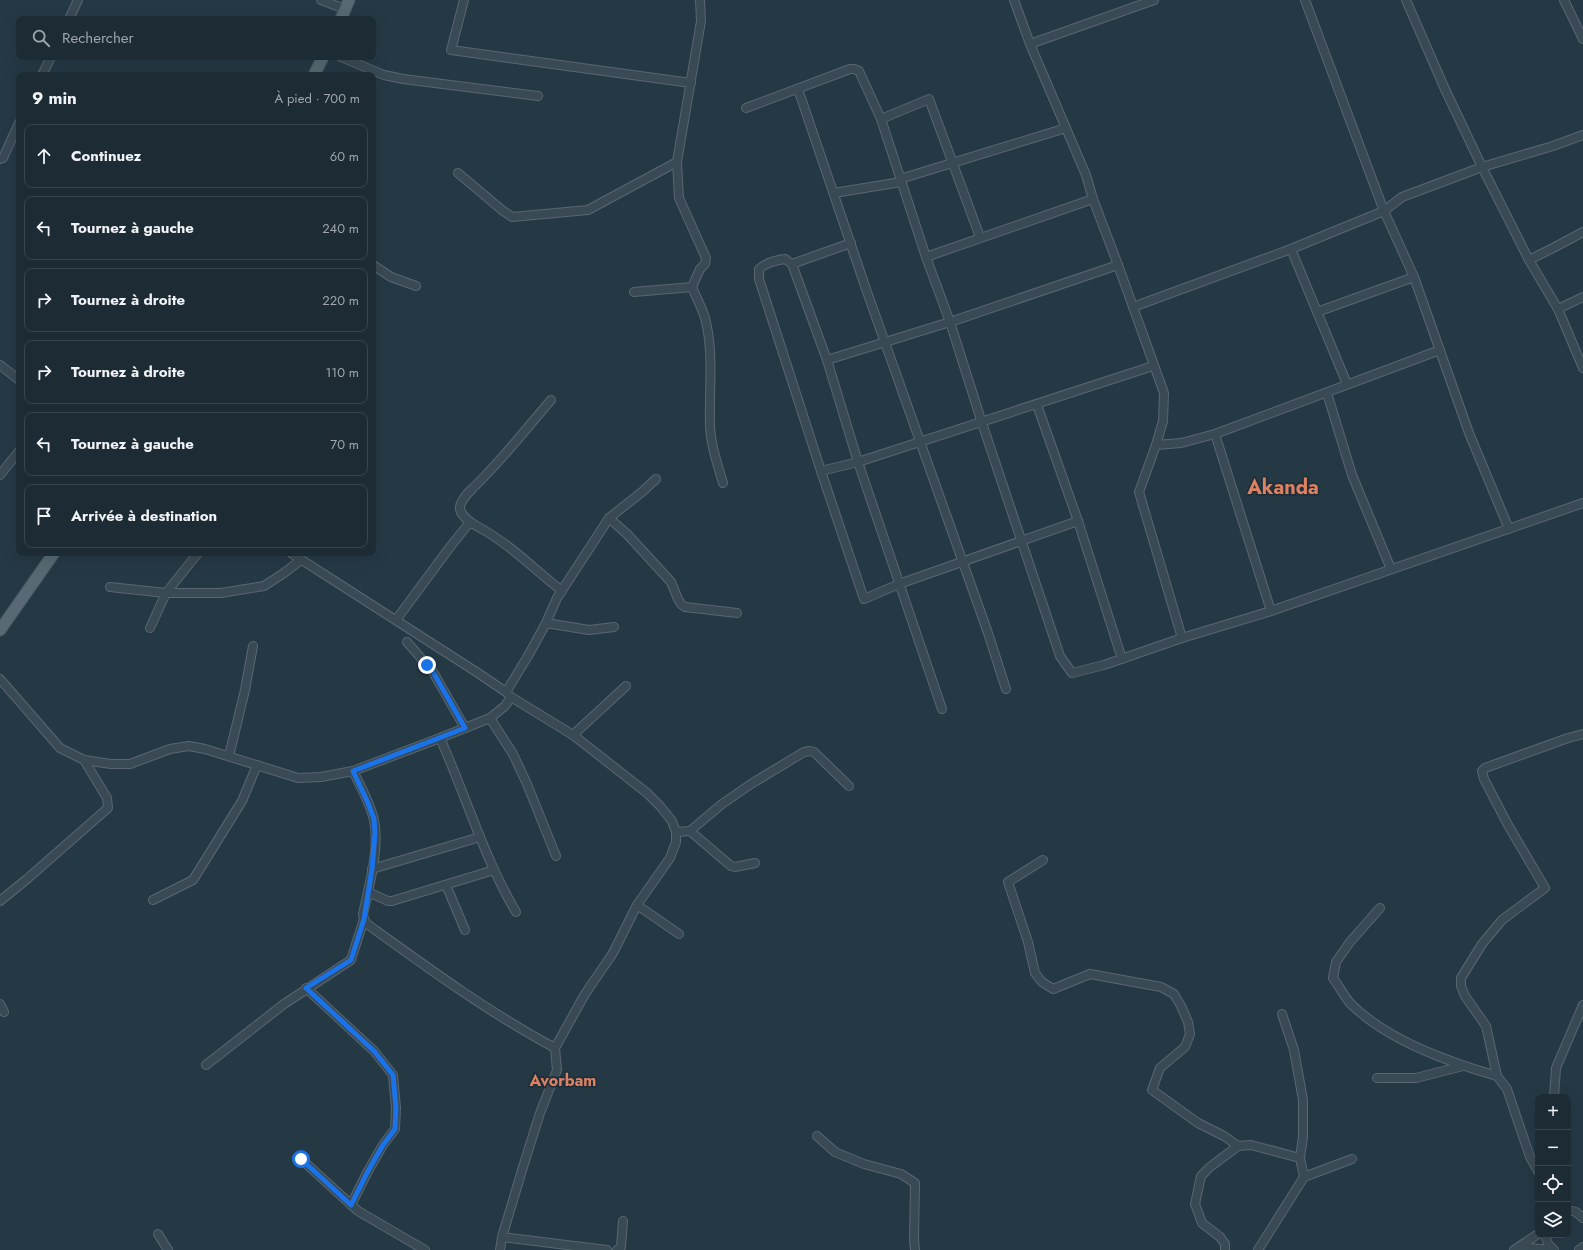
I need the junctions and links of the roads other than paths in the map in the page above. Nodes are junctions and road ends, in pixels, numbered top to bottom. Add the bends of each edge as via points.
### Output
1 (78, 0) edge
2 (321, 0) edge
3 (464, 0) edge
4 (700, 0) edge
5 (1014, 0) edge
6 (1154, 0) edge
7 (1305, 0) edge
8 (1406, 0) edge
9 (1564, 0) edge
10 (347, 4) edge
11 (70, 16) edge
12 (342, 16) edge
13 (1583, 38) edge
14 (1030, 44) junction
15 (49, 60) edge
16 (322, 60) edge
17 (348, 60) edge
18 (43, 72) edge
19 (316, 72) edge
20 (691, 84) junction
21 (798, 89) junction
22 (538, 96) dead end
23 (746, 108) dead end
24 (881, 119) junction
25 (1066, 128) junction
26 (16, 130) edge
27 (1583, 135) edge
28 (0, 159) edge
29 (677, 162) junction
30 (952, 162) junction
31 (1482, 167) junction
32 (458, 173) dead end
33 (900, 180) junction
34 (834, 193) junction
35 (1093, 199) junction
36 (1384, 211) junction
37 (1583, 232) edge
38 (980, 237) junction
39 (851, 243) junction
40 (1291, 249) junction
41 (926, 257) junction
42 (1529, 260) junction
43 (792, 264) junction
44 (1118, 265) junction
45 (376, 267) edge
46 (1414, 277) junction
47 (416, 286) dead end
48 (692, 287) junction
49 (634, 292) dead end
50 (1583, 297) edge
51 (1133, 307) junction
52 (1558, 309) junction
53 (1317, 312) junction
54 (950, 322) junction
55 (885, 341) junction
56 (1440, 350) junction
57 (827, 360) junction
58 (0, 365) edge
59 (1153, 366) junction
60 (1583, 368) edge
61 (16, 378) edge
62 (1347, 384) junction
63 (1327, 393) junction
64 (551, 400) dead end
65 (1037, 405) junction
66 (982, 423) junction
67 (1215, 434) junction
68 (920, 442) junction
69 (1156, 445) junction
70 (16, 455) edge
71 (858, 462) junction
72 (821, 471) junction
73 (0, 475) edge
74 (656, 479) dead end
75 (723, 483) dead end
76 (1583, 502) edge
77 (609, 518) junction
78 (1078, 521) junction
79 (470, 522) junction
80 (1509, 529) junction
81 (1022, 542) junction
82 (52, 556) edge
83 (196, 556) edge
84 (295, 556) edge
85 (301, 560) junction
86 (963, 562) junction
87 (1391, 569) junction
88 (899, 584) junction
89 (110, 587) dead end
90 (562, 591) junction
91 (166, 593) junction
92 (1272, 611) junction
93 (737, 613) dead end
94 (396, 620) junction
95 (546, 623) junction
96 (614, 627) dead end
97 (150, 628) dead end
98 (0, 630) edge
99 (1182, 638) junction
100 (407, 642) dead end
101 (253, 646) dead end
102 (1122, 659) junction
103 (0, 679) edge
104 (626, 686) dead end
105 (1006, 689) dead end
106 (508, 695) junction
107 (942, 709) dead end
108 (490, 718) junction
109 (465, 728) junction
110 (1583, 734) edge
111 (573, 735) junction
112 (440, 738) junction
113 (229, 756) junction
114 (84, 760) junction
115 (257, 765) junction
116 (353, 771) junction
117 (849, 786) dead end
118 (690, 831) junction
119 (676, 832) junction
120 (480, 836) junction
121 (556, 856) dead end
122 (1042, 860) dead end
123 (755, 863) dead end
124 (372, 869) junction
125 (494, 870) junction
126 (446, 885) junction
127 (368, 892) junction
128 (153, 900) dead end
129 (0, 901) edge
130 (637, 905) junction
131 (1380, 908) dead end
132 (516, 912) dead end
133 (364, 919) junction
134 (465, 930) dead end
135 (679, 934) dead end
136 (306, 988) junction
137 (0, 1004) edge
138 (1583, 1005) edge
139 (4, 1012) dead end
140 (1282, 1014) dead end
141 (555, 1048) junction
142 (206, 1065) dead end
143 (1463, 1066) junction
144 (1497, 1076) junction
145 (1377, 1078) dead end
146 (1554, 1094) edge
147 (817, 1136) dead end
148 (1238, 1146) junction
149 (1300, 1158) junction
150 (301, 1159) dead end
151 (1352, 1159) dead end
152 (1535, 1166) edge
153 (1304, 1177) junction
154 (351, 1205) junction
155 (1571, 1210) edge
156 (1583, 1218) edge
157 (623, 1221) dead end
158 (158, 1234) dead end
159 (502, 1236) junction
160 (1535, 1236) edge
161 (1546, 1238) edge
162 (1583, 1248) edge
163 (168, 1250) edge
164 (425, 1250) edge
165 (500, 1250) edge
166 (607, 1250) edge
167 (617, 1250) edge
168 (916, 1250) edge
169 (1225, 1250) edge
170 (1258, 1250) edge
171 (1514, 1250) edge
172 (1523, 1250) edge
173 (1549, 1250) edge
174 (1554, 1250) edge
175 (1578, 1250) edge

1 - 11 street
2 - 10 street
3 - 20 street via 451,50
4 - 20 street via 700,21
5 - 14 street
6 - 14 street
7 - 36 street
8 - 31 street
9 - 13 street
10 - 12 main road
14 - 25 street
15 - 18 street
16 - 19 main road
17 - 22 street via 384,75 403,79
20 - 29 street
21 - 23 street
21 - 24 street via 854,68 859,71
21 - 34 street
24 - 30 street via 929,99
24 - 33 street
25 - 30 street
25 - 35 street
26 - 28 street via 3,158
27 - 31 street
29 - 32 street via 588,210 512,216
29 - 48 street via 679,198 706,258
30 - 33 street
30 - 38 street
31 - 36 street via 1402,197
31 - 42 street
33 - 34 street
33 - 41 street
34 - 39 street
35 - 38 street
35 - 44 street
36 - 40 street
36 - 46 street
37 - 42 street
38 - 41 street
39 - 43 street
39 - 55 street
40 - 51 street
40 - 53 street
41 - 54 street
42 - 52 street
43 - 57 street
43 - 72 street via 785,259 763,265 759,269 759,278
44 - 51 street
44 - 54 street
45 - 47 street via 391,277
46 - 53 street
46 - 56 street
48 - 49 street
48 - 75 street via 705,318 711,379 710,424 714,453
50 - 52 street
51 - 59 street
52 - 60 street
53 - 62 street
54 - 55 street
54 - 66 street
55 - 57 street
55 - 68 street
56 - 62 street
56 - 80 street via 1469,433
57 - 71 street
58 - 61 street
59 - 65 street
59 - 69 street via 1164,393 1163,421
62 - 63 street
63 - 67 street
63 - 87 street via 1352,475
64 - 79 street via 494,468 461,502 460,511
65 - 66 street
65 - 78 street
66 - 68 street
66 - 81 street
67 - 69 street via 1181,443
67 - 92 street
68 - 71 street
68 - 86 street
69 - 99 street via 1139,492
70 - 73 street
71 - 72 street
71 - 88 street
72 - 88 street via 864,599
74 - 77 street
76 - 80 street
77 - 90 street
77 - 93 street via 671,582 681,604 685,607
78 - 81 street
78 - 102 street
79 - 90 street via 511,548
79 - 94 street
80 - 87 street
81 - 86 street
81 - 102 street via 1060,656 1072,673
82 - 98 main road
83 - 91 street
84 - 85 street
85 - 91 street via 264,586 221,594
85 - 94 street
86 - 88 street
86 - 105 street
87 - 92 street
88 - 107 street
89 - 91 street
90 - 95 street
91 - 97 street
92 - 99 street
94 - 106 street
95 - 96 street via 589,630
95 - 106 street
99 - 102 street
100 - 109 street via 433,672
101 - 113 street
103 - 114 street via 60,748
104 - 111 street
106 - 108 street via 505,706
106 - 111 street
108 - 109 street
108 - 121 street via 513,754
109 - 112 street
110 - 144 street via 1482,771 1508,825 1545,888 1502,920 1482,944 1461,978 1465,996 1486,1026
111 - 119 street via 647,793 672,821
112 - 116 street
112 - 120 street
113 - 114 street via 189,746 170,749 130,764
113 - 115 street
114 - 129 street via 106,798 108,808
115 - 116 street via 298,778
115 - 128 street via 242,801 193,880
116 - 124 street via 374,819
117 - 118 street via 814,752 804,752 745,788
118 - 119 street
118 - 123 street via 731,866
119 - 130 street via 676,842 670,858
120 - 124 street
120 - 125 street
122 - 148 street via 1008,882 1028,942 1034,973 1053,989 1090,974 1161,987 1174,994 1188,1022 1190,1034 1185,1047 1160,1068 1152,1090 1198,1123
124 - 127 street
125 - 126 street
125 - 132 street
126 - 127 street via 392,901
126 - 134 street
127 - 133 street
130 - 135 street
130 - 141 street via 613,953 585,994
131 - 143 street via 1336,962 1333,978 1350,1003 1374,1022 1400,1039
133 - 136 street via 351,960
133 - 141 street via 367,924 480,1004
136 - 142 street
136 - 154 street via 374,1051 393,1075 395,1129 383,1145
137 - 139 street
138 - 146 street via 1556,1068
140 - 149 street via 1294,1050 1303,1100
141 - 159 street via 557,1070 537,1122
143 - 144 street
143 - 145 street via 1416,1078
144 - 152 street via 1507,1088
147 - 168 street via 835,1152 864,1164 901,1174 915,1183
148 - 149 street via 1251,1145
148 - 169 street via 1201,1176 1194,1204 1202,1223 1220,1237 1225,1244
149 - 153 street
150 - 154 street
151 - 153 street
153 - 170 street
154 - 164 street
155 - 156 street
157 - 167 street via 622,1247
158 - 163 street
159 - 165 street
159 - 166 street
160 - 171 street
161 - 174 street
162 - 175 street
172 - 173 street

